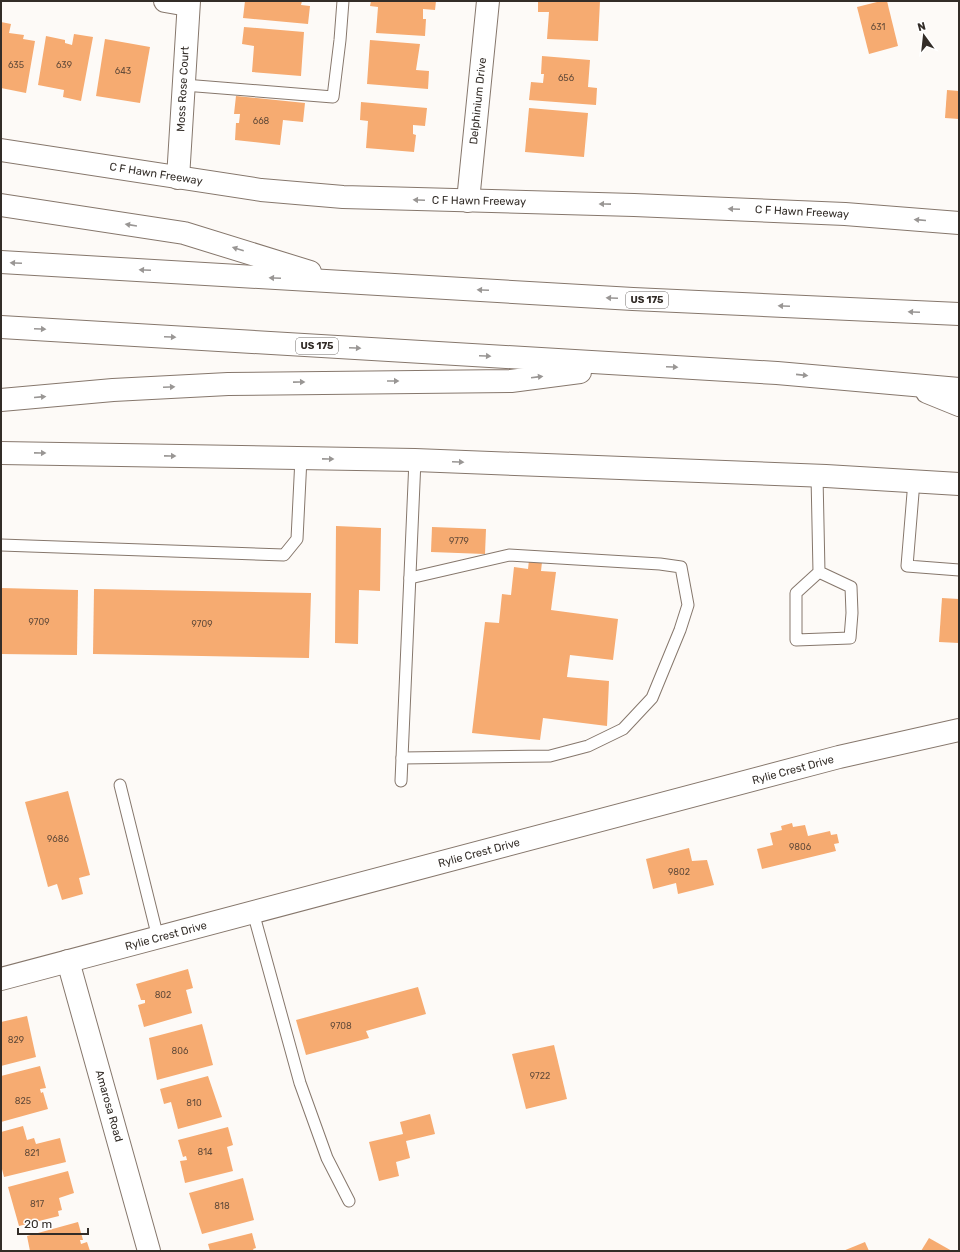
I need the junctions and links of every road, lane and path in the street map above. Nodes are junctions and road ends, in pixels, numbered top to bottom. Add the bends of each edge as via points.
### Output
1 (165, 1) edge
2 (343, 1) edge
3 (488, 1) edge
4 (188, 3) edge
5 (184, 85) junction
6 (1, 150) edge
7 (178, 178) junction
8 (468, 201) junction
9 (1, 205) edge
10 (959, 223) edge
11 (1, 262) edge
12 (342, 282) junction
13 (959, 314) edge
14 (1, 327) edge
15 (633, 365) junction
16 (912, 386) junction
17 (959, 389) edge
18 (1, 400) edge
19 (959, 406) edge
20 (1, 453) edge
21 (301, 458) junction
22 (415, 460) junction
23 (817, 476) junction
24 (914, 481) junction
25 (959, 484) edge
26 (1, 545) edge
27 (959, 570) edge
28 (819, 572) junction
29 (410, 578) junction
30 (959, 730) edge
31 (402, 758) junction
32 (401, 782) dead end
33 (120, 785) dead end
34 (254, 912) junction
35 (158, 938) junction
36 (68, 961) junction
37 (1, 979) edge
38 (349, 1201) dead end
39 (150, 1251) edge

1 - 4 main road
2 - 5 lane via 333,97
3 - 8 main road, Delphinium Drive
4 - 5 main road, Moss Rose Court
5 - 7 main road, Moss Rose Court
6 - 7 main road, C F Hawn Freeway
8 -> 7 main road, C F Hawn Freeway via 343,197 261,190
10 -> 8 main road, C F Hawn Freeway via 837,213
12 -> 9 main road via 184,233
12 -> 11 main road, US 175
13 -> 12 main road, US 175
14 -> 15 main road, US 175
15 -> 16 main road, US 175 via 777,373
18 -> 15 main road via 113,390 228,384 511,381
16 - 17 main road, US 175
16 - 19 main road
20 -> 21 main road
21 -> 22 main road
21 - 26 lane via 297,539 284,556
22 -> 23 main road
22 - 29 lane
23 - 24 main road
23 - 28 lane
24 - 25 main road
24 - 27 lane via 907,566
28 - 28 lane via 796,593 796,640 850,638 851,587
29 - 31 lane
29 - 31 lane via 509,555 660,564 681,568 688,605 652,698 623,729 588,746 550,756
30 - 34 main road, Rylie Crest Drive via 839,757
31 - 32 lane
33 - 35 lane
34 - 35 main road, Rylie Crest Drive
34 - 38 lane via 300,1083 326,1158
35 - 36 main road, Rylie Crest Drive
36 - 37 main road, Rylie Crest Drive
36 - 39 main road, Amarosa Road

